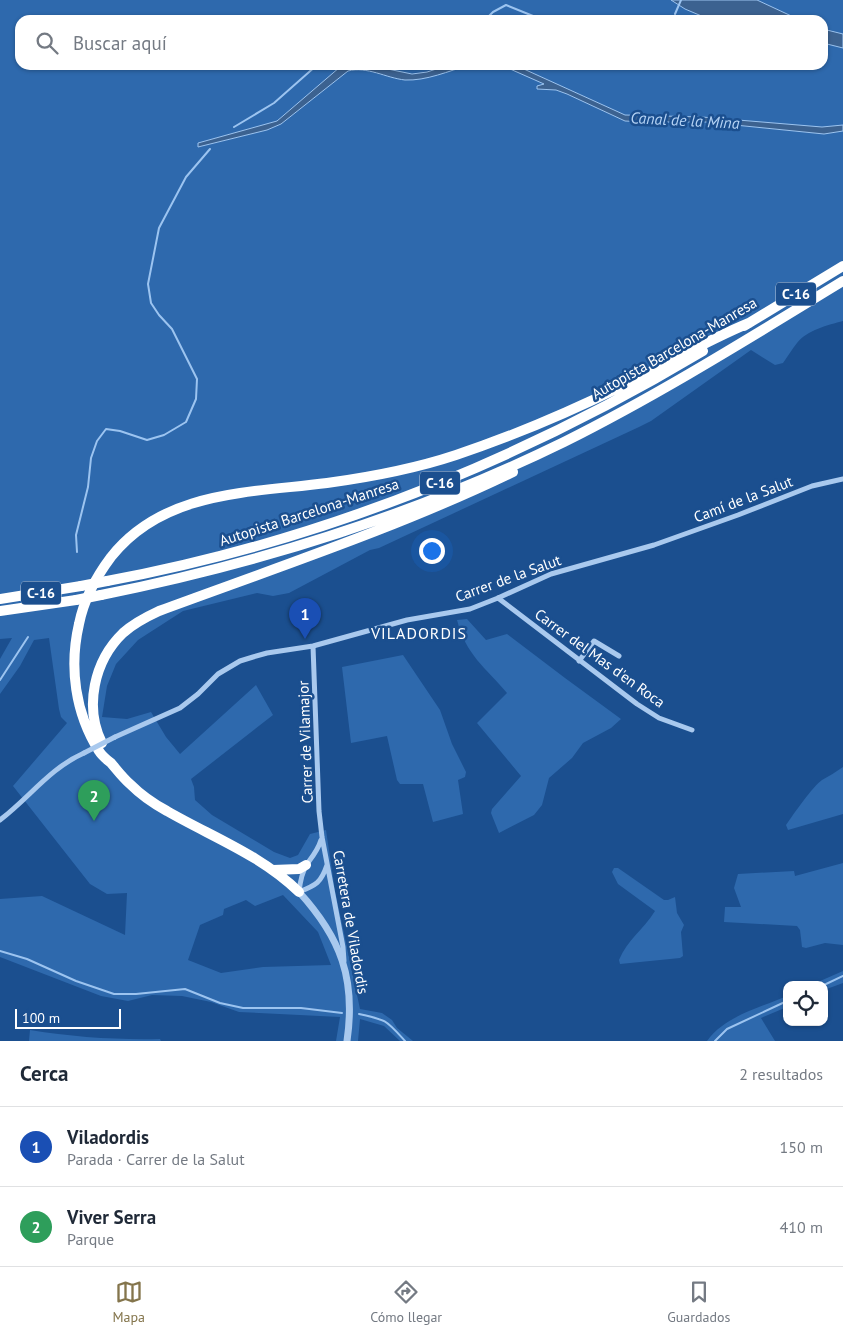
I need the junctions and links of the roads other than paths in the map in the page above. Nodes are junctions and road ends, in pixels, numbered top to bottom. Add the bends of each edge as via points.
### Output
1 (843, 266) edge
2 (843, 281) edge
3 (749, 323) junction
4 (687, 375) junction
5 (843, 479) edge
6 (654, 545) joint
7 (498, 598) junction
8 (0, 599) edge
9 (0, 611) edge
10 (314, 646) junction
11 (618, 656) dead end
12 (579, 661) junction
13 (692, 730) dead end
14 (110, 762) junction
15 (0, 820) edge
16 (322, 837) junction
17 (306, 865) junction
18 (327, 865) junction
19 (273, 870) junction
20 (299, 892) junction
21 (344, 966) junction
22 (347, 1041) edge

1 - 3 highway, Autopista Barcelona-Manresa / C-16
2 - 4 highway, Autopista Barcelona-Manresa / C-16
3 - 8 highway, Autopista Barcelona-Manresa / C-16, bridge via 618,400 558,430 448,480 383,505 284,538 178,567
3 - 14 highway via 560,415 452,457 370,477 209,498 177,508 149,522 124,543 101,572 90,591 76,634 74,670 78,701 99,750
4 - 9 highway, Autopista Barcelona-Manresa / C-16, bridge via 564,442 388,517 254,560 182,578 101,596
4 - 14 highway via 625,416 466,495 159,611 136,623 110,650 98,671 94,690 95,726
5 - 6 street, Camí de la Salut via 812,486
6 - 7 street, Carrer de la Salut via 551,574
7 - 10 street, Carrer de la Salut via 470,609 407,620
7 - 12 street, Carrer del Mas d'en Roca
10 - 15 street, Carrer de la Salut, bridge via 267,652 240,661 218,674 180,708 54,770
10 - 16 street, Carrer de Vilamajor
11 - 12 street via 594,641
12 - 13 street, Carrer del Mas d'en Roca via 637,704 660,718
14 - 19 highway via 130,784 159,806 257,858
16 - 17 street
16 - 18 street, Carretera de Viladordis
17 - 19 highway via 299,869
17 - 20 street
18 - 20 street via 316,885
18 - 21 street, Carretera de Viladordis
19 - 20 highway
20 - 21 street via 330,932
21 - 22 street, Carretera de Viladordis via 350,1000

